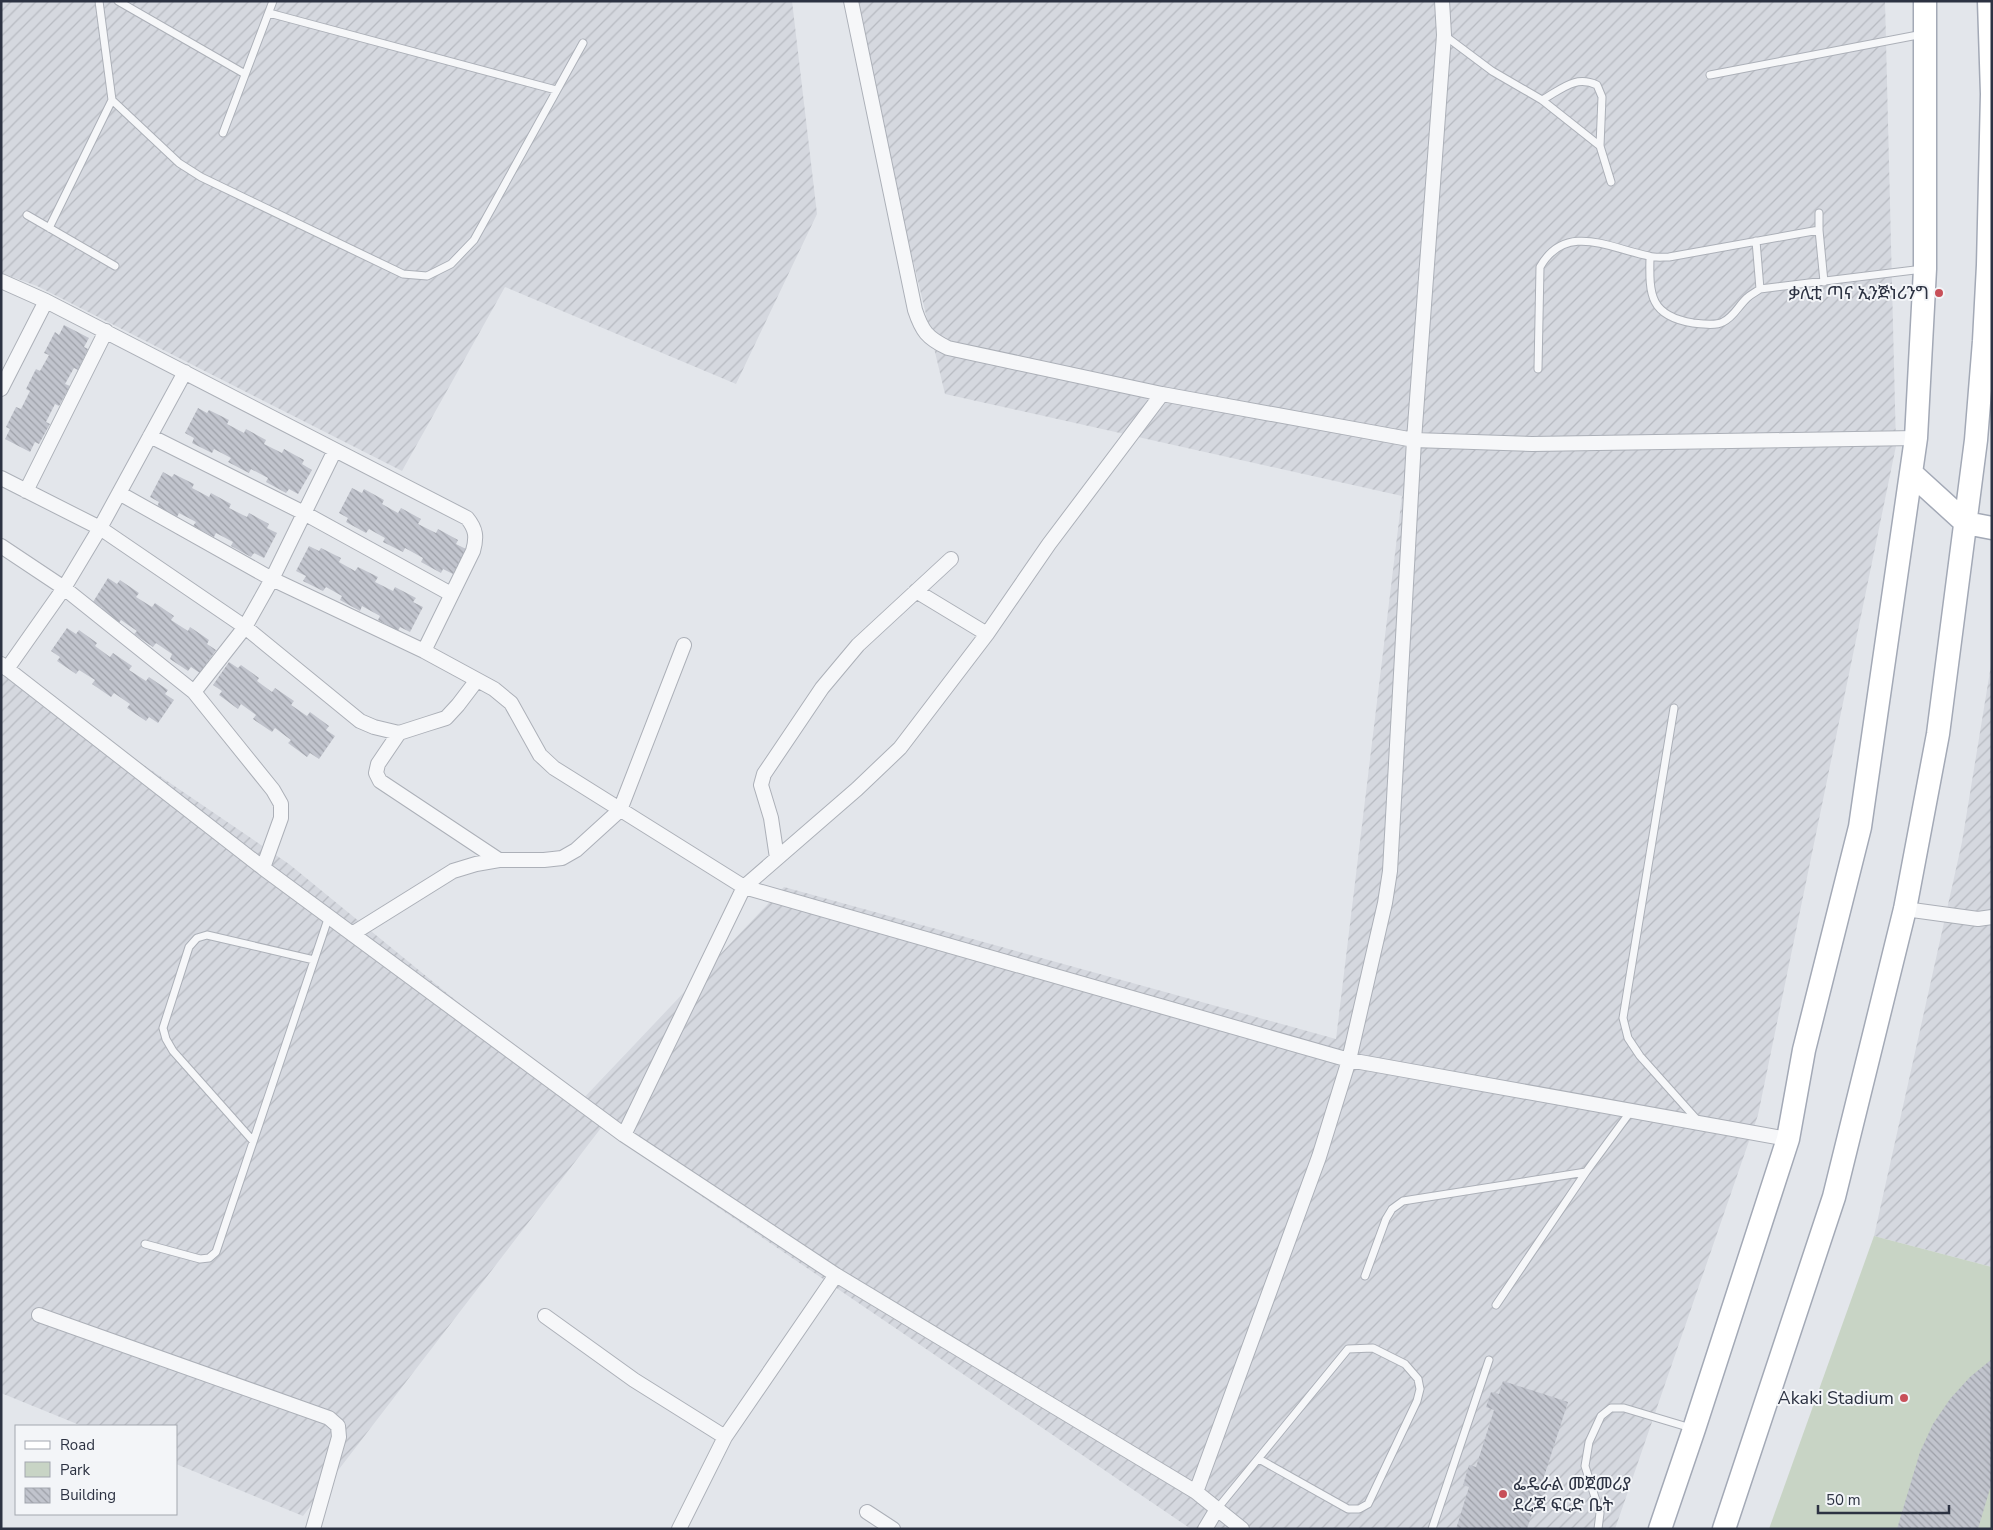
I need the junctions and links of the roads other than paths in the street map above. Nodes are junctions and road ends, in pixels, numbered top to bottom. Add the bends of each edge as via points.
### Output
1 (99, 1) edge
2 (118, 1) edge
3 (273, 1) edge
4 (851, 1) edge
5 (1442, 1) edge
6 (1925, 1) edge
7 (1989, 1) edge
8 (269, 13) junction
9 (1926, 34) junction
10 (1444, 35) junction
11 (583, 43) dead end
12 (246, 74) junction
13 (1710, 75) dead end
14 (556, 90) junction
15 (112, 100) junction
16 (1542, 100) junction
17 (223, 133) dead end
18 (1600, 146) junction
19 (1611, 182) dead end
20 (1819, 213) dead end
21 (27, 214) dead end
22 (49, 228) junction
23 (1819, 230) junction
24 (1756, 241) junction
25 (1650, 257) junction
26 (116, 266) dead end
27 (1925, 269) junction
28 (1, 280) edge
29 (1824, 282) junction
30 (1760, 289) junction
31 (46, 301) junction
32 (106, 331) junction
33 (1538, 369) dead end
34 (185, 372) junction
35 (1, 389) edge
36 (1162, 394) junction
37 (150, 436) junction
38 (1916, 438) junction
39 (1414, 440) junction
40 (335, 450) junction
41 (1911, 473) junction
42 (1, 478) edge
43 (26, 490) junction
44 (119, 493) junction
45 (304, 514) junction
46 (1966, 524) junction
47 (100, 528) junction
48 (1992, 528) edge
49 (1, 546) edge
50 (951, 559) dead end
51 (272, 579) junction
52 (64, 588) junction
53 (916, 591) junction
54 (452, 594) junction
55 (245, 627) junction
56 (987, 634) junction
57 (684, 646) dead end
58 (424, 651) junction
59 (4, 666) edge
60 (478, 680) junction
61 (194, 692) junction
62 (1674, 708) dead end
63 (399, 733) junction
64 (620, 810) junction
65 (777, 858) junction
66 (500, 860) junction
67 (263, 868) junction
68 (744, 887) junction
69 (1905, 909) junction
70 (329, 916) junction
71 (1992, 917) edge
72 (352, 934) junction
73 (314, 960) junction
74 (1349, 1060) junction
75 (1631, 1111) junction
76 (1701, 1124) junction
77 (624, 1135) junction
78 (1788, 1139) junction
79 (253, 1141) junction
80 (1586, 1172) junction
81 (146, 1244) dead end
82 (836, 1275) junction
83 (1365, 1276) dead end
84 (1496, 1305) dead end
85 (39, 1315) dead end
86 (545, 1316) dead end
87 (1489, 1360) dead end
88 (1694, 1429) junction
89 (725, 1437) junction
90 (1259, 1459) junction
91 (1196, 1492) junction
92 (1217, 1509) junction
93 (867, 1512) dead end
94 (313, 1529) edge
95 (679, 1529) edge
96 (893, 1529) edge
97 (1205, 1529) edge
98 (1242, 1529) edge
99 (1432, 1529) edge
100 (1598, 1529) edge
101 (1660, 1529) edge
102 (1724, 1529) edge

1 - 15 lane
2 - 12 lane
3 - 8 lane
4 - 36 street via 921,328 948,348
5 - 10 street
6 - 9 main road
7 - 46 main road via 1992,94 1988,265 1978,420
8 - 12 lane
8 - 14 lane
9 - 13 lane
9 - 27 main road
10 - 16 lane via 1492,71
10 - 39 street
11 - 14 lane
12 - 17 lane
14 - 15 lane via 474,240 451,264 427,276 403,274 202,176 179,163
15 - 22 lane
16 - 18 lane
16 - 18 lane via 1579,80 1598,85 1602,98
18 - 19 lane
20 - 23 lane
21 - 22 lane
22 - 26 lane
23 - 24 lane
23 - 29 lane
24 - 25 lane via 1669,257
24 - 30 lane
25 - 30 lane via 1650,284 1654,300 1660,311 1677,320 1723,323 1746,298
25 - 33 lane via 1601,242 1577,240 1557,246 1546,255 1540,266
27 - 29 lane
27 - 38 main road
28 - 31 street
29 - 30 lane
31 - 32 street
31 - 35 street
32 - 34 street
32 - 43 street
34 - 37 street
34 - 40 street
36 - 39 street
36 - 56 street
37 - 44 street
37 - 45 street
38 - 39 street via 1532,444
38 - 41 main road
39 - 74 street via 1390,871
40 - 45 street
40 - 54 street via 467,518 477,538
41 - 46 main road
41 - 78 main road via 1860,828 1804,1050
42 - 43 street
43 - 47 street
44 - 47 street
44 - 51 street
45 - 51 street
45 - 54 street
46 - 48 main road
46 - 69 main road via 1938,734
47 - 52 street
47 - 55 street
49 - 52 street
50 - 53 street
51 - 55 street
51 - 58 street
52 - 59 street
52 - 61 street
53 - 56 street
53 - 65 street via 858,645 822,688 764,774 761,785 771,818
54 - 58 street
55 - 61 street
55 - 63 street via 360,721
56 - 65 street via 900,748
57 - 64 street
58 - 60 street
59 - 67 street
60 - 63 street via 446,718
60 - 64 street via 494,688 511,703 540,756
61 - 67 street via 273,790 280,804 281,818
62 - 76 lane via 1623,1018 1628,1038 1640,1056
63 - 66 street via 378,764 376,773 380,781
64 - 66 street via 576,850 562,858
64 - 68 street
65 - 68 street
66 - 72 street via 453,871
67 - 70 street
68 - 74 street
68 - 77 street
69 - 71 street via 1978,919
69 - 102 main road via 1834,1197
70 - 72 street
70 - 73 lane
72 - 77 street
73 - 79 lane
73 - 79 lane via 206,935 196,938 190,947 163,1028 166,1039
74 - 75 street
74 - 91 street via 1319,1156
75 - 76 street
75 - 80 lane
76 - 78 street
77 - 82 street
78 - 88 main road
79 - 81 lane via 216,1252 209,1258 200,1259
80 - 83 lane via 1403,1201 1392,1208 1386,1219
80 - 84 lane
82 - 89 street
82 - 91 street
85 - 94 street via 329,1418 338,1426 340,1437
86 - 89 street via 634,1380
87 - 99 lane
88 - 100 lane via 1624,1408 1611,1408 1601,1416 1589,1442 1585,1466 1600,1513
88 - 101 main road
89 - 95 street
90 - 90 lane via 1348,1509 1360,1509 1368,1504 1417,1400 1418,1379 1405,1364 1373,1348 1348,1349
90 - 92 lane
91 - 92 street
92 - 97 street
92 - 98 street
93 - 96 street

